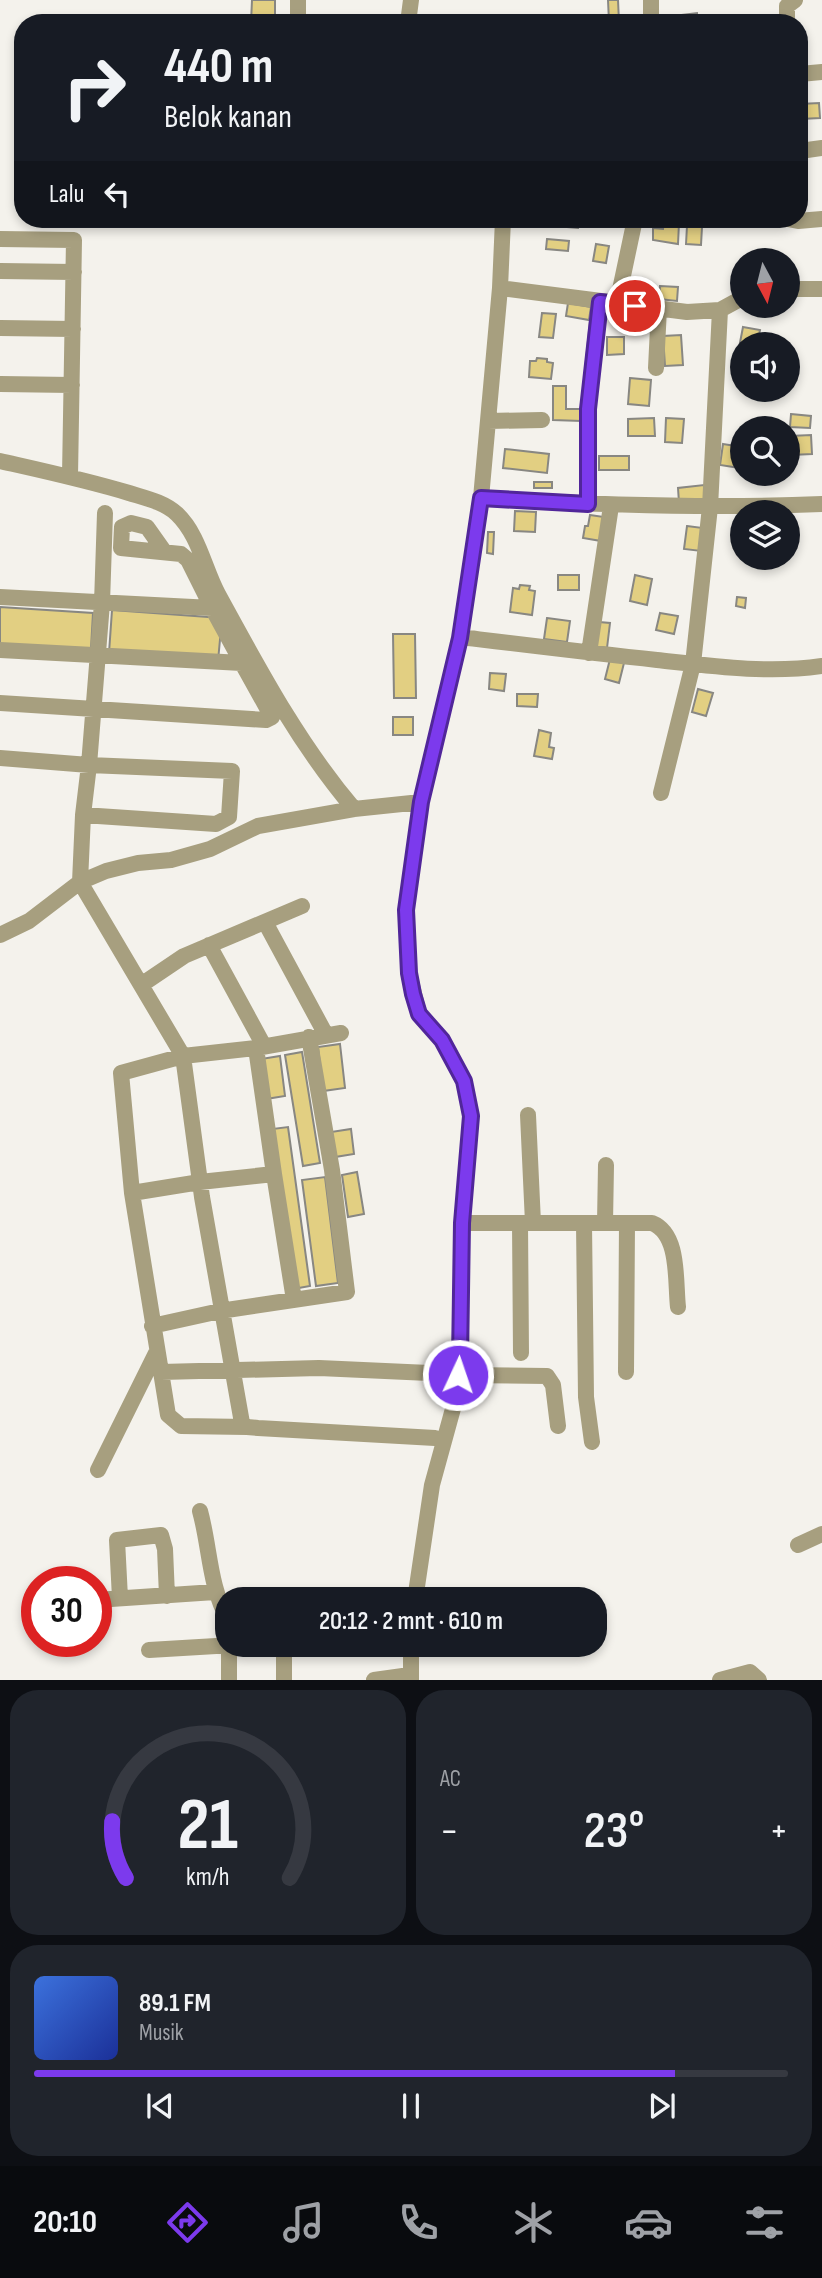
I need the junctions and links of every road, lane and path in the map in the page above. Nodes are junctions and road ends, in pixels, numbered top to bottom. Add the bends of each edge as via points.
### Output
1 (503, 228) edge
2 (633, 228) edge
3 (0, 239) edge
4 (0, 271) edge
5 (74, 272) junction
6 (500, 288) junction
7 (800, 289) edge
8 (822, 289) edge
9 (600, 302) junction
10 (617, 304) junction
11 (730, 305) edge
12 (659, 309) junction
13 (720, 310) junction
14 (0, 328) edge
15 (73, 329) junction
16 (656, 368) dead end
17 (0, 384) edge
18 (72, 385) junction
19 (542, 420) dead end
20 (488, 421) junction
21 (0, 461) edge
22 (70, 476) junction
23 (481, 498) junction
24 (588, 504) junction
25 (822, 504) edge
26 (611, 506) junction
27 (710, 507) junction
28 (105, 513) dead end
29 (164, 551) dead end
30 (0, 597) edge
31 (102, 603) junction
32 (212, 608) junction
33 (460, 638) junction
34 (0, 650) edge
35 (589, 653) junction
36 (97, 657) junction
37 (242, 663) junction
38 (694, 664) junction
39 (822, 666) edge
40 (0, 703) edge
41 (93, 710) junction
42 (0, 758) edge
43 (89, 765) junction
44 (661, 793) dead end
45 (421, 802) junction
46 (354, 809) junction
47 (83, 815) junction
48 (80, 882) junction
49 (302, 906) dead end
50 (265, 922) junction
51 (0, 934) edge
52 (209, 945) junction
53 (141, 985) junction
54 (309, 1037) junction
55 (260, 1047) junction
56 (183, 1056) junction
57 (528, 1115) dead end
58 (606, 1165) dead end
59 (274, 1174) junction
60 (200, 1182) junction
61 (132, 1193) junction
62 (462, 1223) junction
63 (527, 1223) junction
64 (584, 1223) junction
65 (605, 1223) junction
66 (627, 1223) junction
67 (294, 1300) junction
68 (678, 1307) dead end
69 (220, 1311) junction
70 (152, 1326) junction
71 (156, 1353) junction
72 (521, 1353) dead end
73 (233, 1370) junction
74 (160, 1372) junction
75 (626, 1372) dead end
76 (455, 1374) junction
77 (558, 1426) dead end
78 (247, 1427) junction
79 (435, 1438) dead end
80 (593, 1443) dead end
81 (97, 1469) dead end
82 (200, 1511) dead end
83 (822, 1534) edge
84 (798, 1545) dead end
85 (417, 1587) edge
86 (215, 1592) joint
87 (167, 1596) junction
88 (120, 1598) junction
89 (112, 1599) edge
90 (215, 1646) edge
91 (149, 1650) dead end
92 (230, 1657) edge
93 (284, 1657) edge
94 (411, 1657) edge
95 (410, 1677) edge
96 (229, 1679) edge
97 (284, 1679) edge
98 (374, 1679) edge
99 (720, 1679) edge
100 (759, 1679) edge

1 - 6 street
2 - 10 street
3 - 5 street via 74,240
4 - 5 street
5 - 15 street
6 - 9 street
6 - 20 street
7 - 8 street
9 - 10 street
9 - 24 street via 588,409
10 - 12 street
11 - 13 street
12 - 13 street
12 - 16 street
13 - 27 street
14 - 15 street
15 - 18 street
17 - 18 street
18 - 22 street
19 - 20 street
20 - 23 street
21 - 22 street
22 - 46 street via 158,502 176,513 192,533 213,584 281,708
23 - 24 street
23 - 33 street
24 - 26 street
25 - 27 street
26 - 27 street
26 - 35 street
27 - 38 street
28 - 31 street
29 - 32 street via 188,560
30 - 31 street
31 - 32 street
31 - 36 street
32 - 37 street
33 - 35 street
33 - 45 street
34 - 36 street
35 - 38 street
36 - 37 street
36 - 41 street
37 - 41 street via 269,707 271,719
38 - 39 street via 773,669
38 - 44 street
40 - 41 street
41 - 43 street
42 - 43 street
43 - 47 street
43 - 47 street via 232,771 229,817 216,824
45 - 46 street
45 - 62 street via 406,910 409,973 419,1014 442,1040 464,1081 471,1116
46 - 48 street via 258,826 210,849 106,871
47 - 48 street
48 - 51 street via 29,921
48 - 53 street
49 - 50 street
50 - 52 street
50 - 54 street via 334,1034
52 - 53 street
52 - 55 street
53 - 56 street
54 - 55 street
54 - 67 street via 347,1292
55 - 56 street
55 - 59 street
56 - 60 street
56 - 61 street via 121,1073
57 - 63 street
58 - 65 street
59 - 60 street
59 - 67 street
60 - 61 street
60 - 69 street
61 - 70 street
62 - 63 street
62 - 76 street via 460,1361
63 - 64 street
63 - 72 street
64 - 65 street
64 - 80 street via 586,1397
65 - 66 street
66 - 68 street via 652,1223 667,1233
66 - 75 street
67 - 69 street
69 - 70 street
69 - 73 street
70 - 71 street
71 - 74 street
71 - 81 street
73 - 74 street
73 - 76 street via 319,1368
73 - 78 street via 242,1423
74 - 78 street via 173,1422
76 - 77 street via 547,1376 553,1385
76 - 85 street via 454,1405 432,1485
78 - 79 street
82 - 86 street
83 - 84 street
86 - 87 street
87 - 88 street
87 - 88 street via 161,1535 117,1541
88 - 89 street
90 - 91 street
92 - 96 street
93 - 97 street
94 - 95 street
95 - 98 street
99 - 100 street via 750,1672

